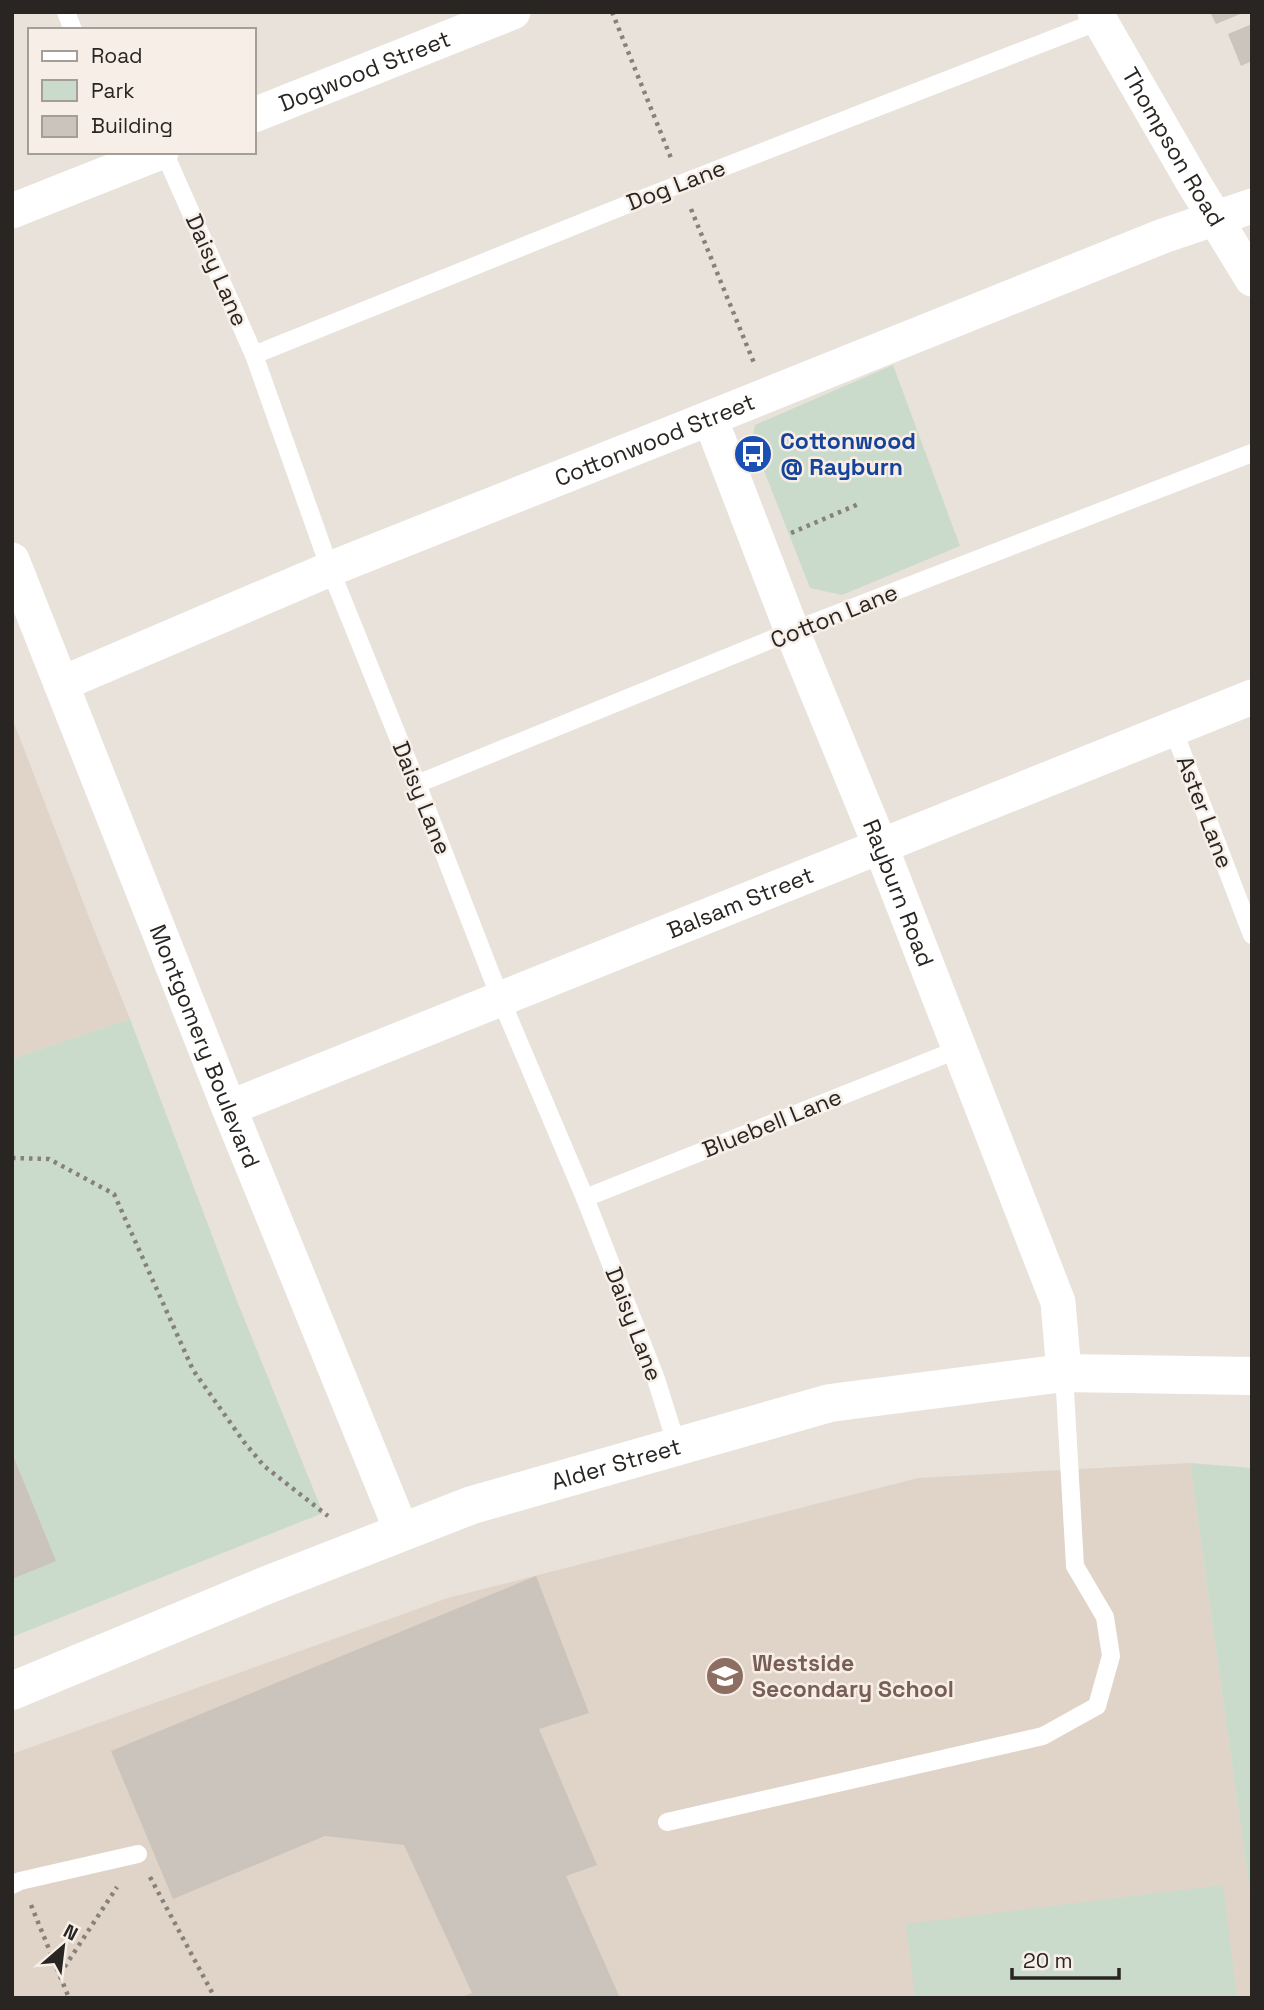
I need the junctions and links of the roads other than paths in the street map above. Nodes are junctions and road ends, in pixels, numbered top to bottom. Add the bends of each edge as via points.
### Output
1 (513, 12) edge
2 (1097, 16) edge
3 (256, 114) edge
4 (145, 155) edge
5 (1252, 206) edge
6 (12, 211) edge
7 (1215, 218) junction
8 (1252, 279) edge
9 (254, 355) junction
10 (710, 418) junction
11 (1252, 453) edge
12 (12, 559) edge
13 (330, 569) junction
14 (792, 631) junction
15 (61, 684) junction
16 (1252, 697) edge
17 (1173, 729) junction
18 (417, 783) junction
19 (880, 845) junction
20 (1252, 935) edge
21 (500, 1000) junction
22 (960, 1049) junction
23 (229, 1108) junction
24 (584, 1198) junction
25 (1064, 1373) junction
26 (1252, 1376) edge
27 (677, 1446) junction
28 (402, 1532) junction
29 (12, 1691) edge
30 (667, 1822) dead end
31 (138, 1854) road end
32 (16, 1883) edge

1 - 3 street, Dogwood Street
2 - 7 street, Thompson Road
2 - 9 lane, Dog Lane
4 - 6 street
4 - 9 lane, Daisy Lane
5 - 7 street, Cottonwood Street
7 - 8 street, Thompson Road
7 - 10 street, Cottonwood Street
9 - 13 lane, Daisy Lane
10 - 13 street, Cottonwood Street
10 - 14 street, Rayburn Road
11 - 14 lane, Cotton Lane
12 - 15 street, Montgomery Boulevard
13 - 15 street, Cottonwood Street
13 - 18 lane, Daisy Lane
14 - 18 lane, Cotton Lane
14 - 19 street, Rayburn Road
15 - 23 street, Montgomery Boulevard
16 - 17 street, Balsam Street
17 - 19 street, Balsam Street
17 - 20 lane, Aster Lane
18 - 21 lane, Daisy Lane
19 - 21 street, Balsam Street
19 - 22 street, Rayburn Road
21 - 23 street, Balsam Street
21 - 24 lane, Daisy Lane
22 - 24 lane, Bluebell Lane
22 - 25 street, Rayburn Road via 1058,1302
23 - 28 street, Montgomery Boulevard
24 - 27 lane, Daisy Lane via 656,1379
25 - 26 street, Alder Street
25 - 27 street, Alder Street via 830,1403
25 - 30 lane via 1075,1566 1105,1617 1111,1656 1097,1706 1043,1736
27 - 28 street, Alder Street via 472,1505
28 - 29 street, Alder Street
31 - 32 lane

